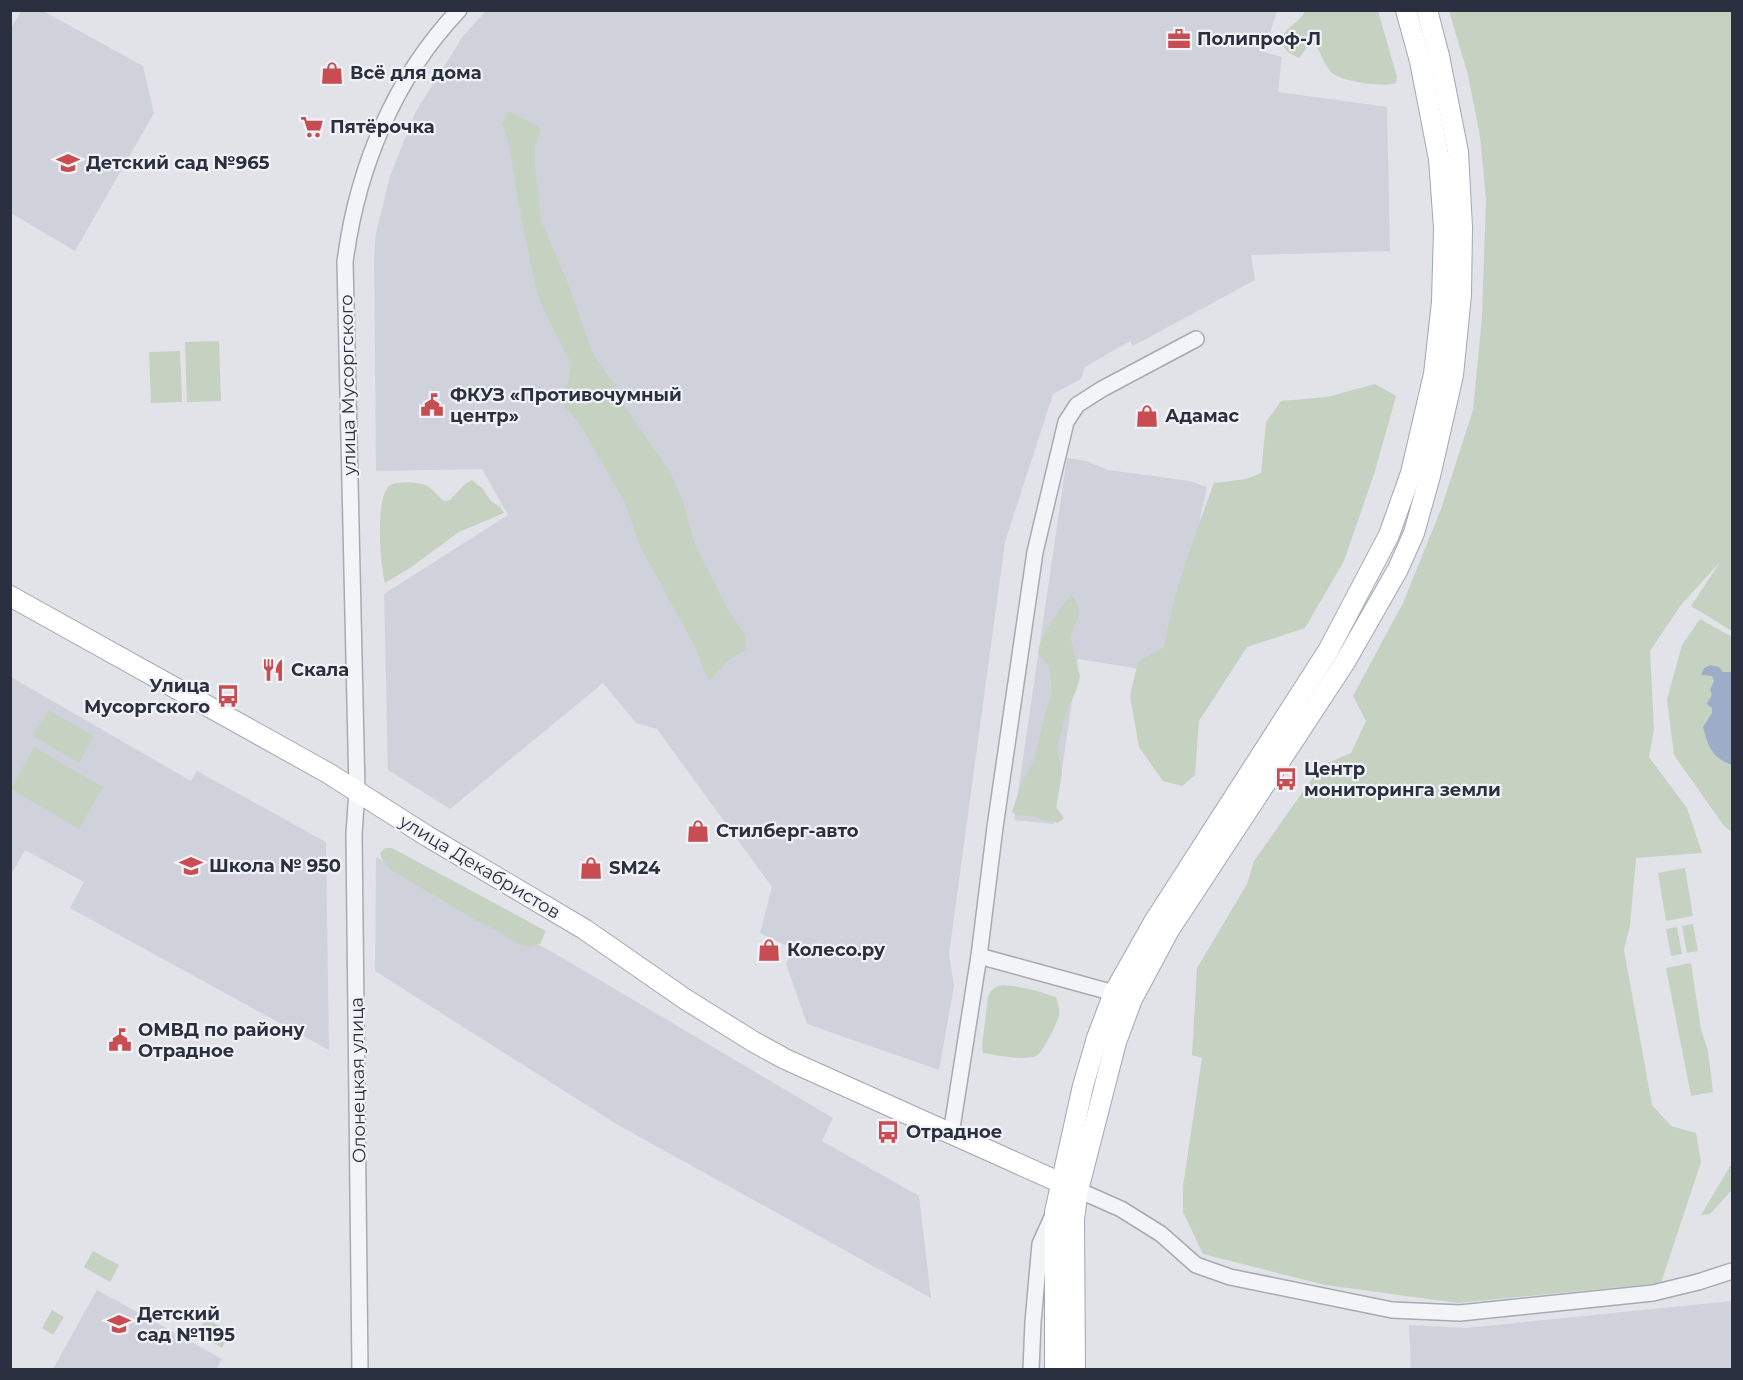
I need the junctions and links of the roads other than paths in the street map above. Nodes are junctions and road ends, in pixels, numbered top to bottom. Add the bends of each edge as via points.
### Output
1 (459, 10) edge
2 (1406, 10) edge
3 (1427, 10) edge
4 (1196, 339) dead end
5 (10, 596) edge
6 (357, 790) junction
7 (979, 956) junction
8 (1114, 993) junction
9 (951, 1134) junction
10 (1069, 1187) junction
11 (1055, 1212) junction
12 (1732, 1271) edge
13 (360, 1370) edge
14 (1031, 1370) edge
15 (1055, 1370) edge
16 (1075, 1370) edge

1 - 6 street, улица Мусоргского via 390,108 373,145 347,240
2 - 8 main road via 1439,159 1444,228 1442,302 1434,374 1411,473 1389,535 1328,651 1160,912
3 - 10 main road via 1458,152 1461,295 1453,375 1414,533 1345,662 1169,930 1132,999
4 - 7 street via 1102,388 1077,405 1066,422 1035,552
5 - 6 main road, улица Декабристов
6 - 9 main road, улица Декабристов via 584,929 754,1042
6 - 13 street, Олонецкая улица via 354,834
7 - 8 street
7 - 9 street
8 - 10 main road via 1083,1086
9 - 10 main road, улица Декабристов
10 - 11 main road
10 - 12 street via 1121,1209 1161,1234 1196,1265 1230,1277 1392,1310 1460,1313 1653,1293
10 - 16 main road via 1074,1219
11 - 14 street via 1040,1244
11 - 15 main road

